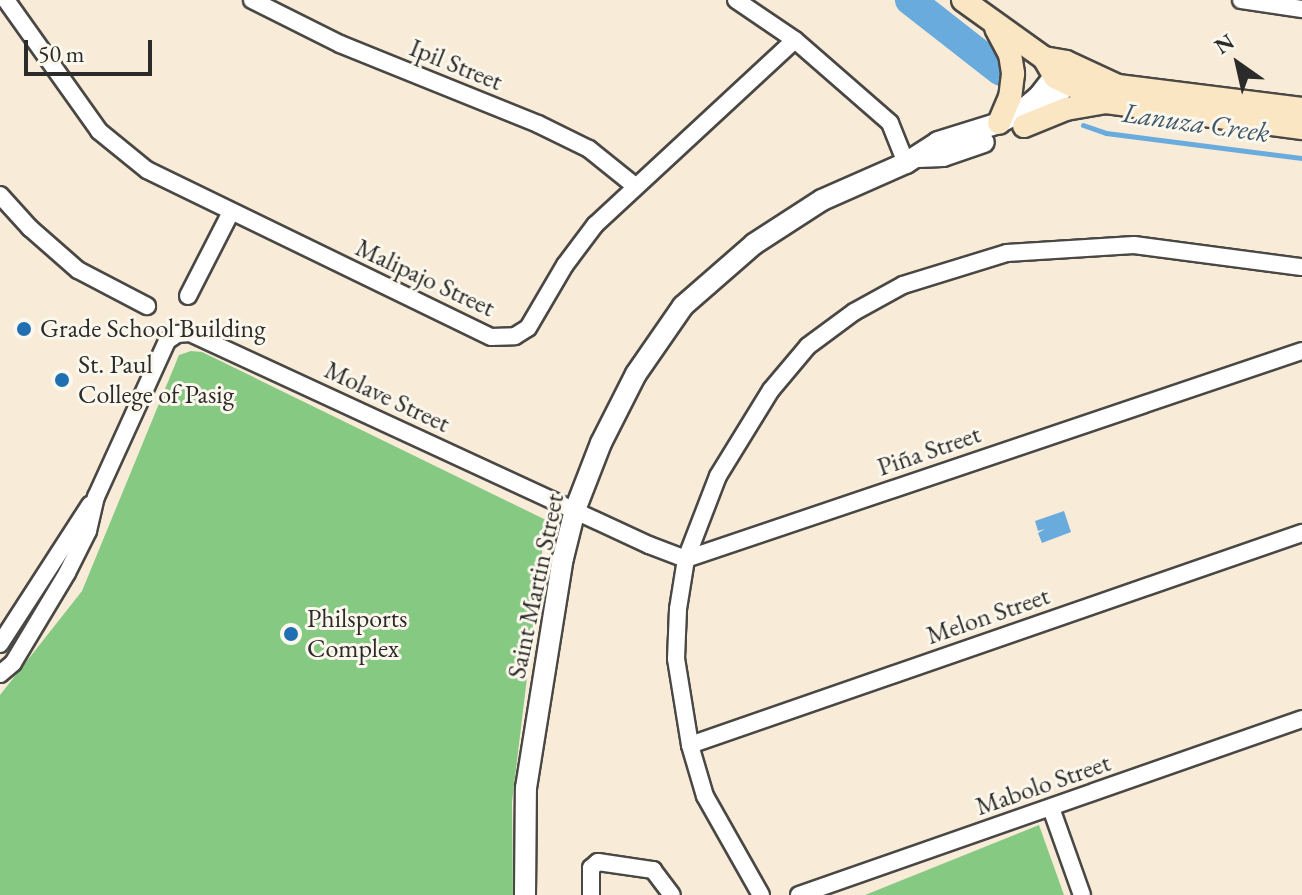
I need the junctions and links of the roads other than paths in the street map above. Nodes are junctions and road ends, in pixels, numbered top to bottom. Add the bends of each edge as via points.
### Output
1 (6, 0) edge
2 (252, 0) edge
3 (736, 0) edge
4 (963, 0) edge
5 (1241, 0) edge
6 (1299, 6) edge
7 (994, 24) junction
8 (795, 40) junction
9 (1063, 70) junction
10 (1106, 102) junction
11 (1302, 109) edge
12 (999, 123) junction
13 (1024, 126) junction
14 (1302, 128) edge
15 (912, 160) junction
16 (635, 186) junction
17 (0, 195) edge
18 (231, 212) junction
19 (1302, 267) edge
20 (188, 296) dead end
21 (147, 306) dead end
22 (1302, 351) edge
23 (96, 497) junction
24 (575, 510) junction
25 (1302, 533) edge
26 (686, 559) junction
27 (0, 644) edge
28 (0, 674) edge
29 (1302, 719) edge
30 (690, 745) junction
31 (1051, 808) junction
32 (525, 895) edge
33 (591, 895) edge
34 (672, 895) edge
35 (761, 895) edge
36 (799, 895) edge
37 (1082, 895) edge

1 - 18 street, Malipajo Street via 99,131 147,170
2 - 16 street, Ipil Street via 340,44 589,149
3 - 8 street
4 - 7 main road
5 - 6 street
7 - 9 main road
7 - 12 main road via 1010,54 1013,74
8 - 15 street via 890,123
8 - 16 street, Malipajo Street
9 - 10 main road
9 - 11 main road via 1118,86
9 - 12 street, Saint Martin Street via 1029,106
9 - 13 street, Saint Martin Street via 1054,103
10 - 13 main road via 1066,109
10 - 14 main road
12 - 15 street, Saint Martin Street via 938,142
13 - 15 street, Saint Martin Street via 943,156
15 - 24 street, Saint Martin Street via 785,221 683,306 636,374
16 - 18 street, Malipajo Street via 595,225 528,328 515,336 491,337
17 - 21 street via 78,270
18 - 20 street
19 - 26 street via 1134,245 1075,247 1007,253 903,285 808,346 771,390 718,476
22 - 26 street, Piña Street
23 - 24 street, Molave Street via 167,341 190,333
23 - 27 street
23 - 28 street via 88,531 55,595 13,663
24 - 26 street
24 - 32 street, Saint Martin Street via 549,632 526,788
25 - 30 street, Melon Street
26 - 30 street via 676,659
29 - 31 street, Mabolo Street
30 - 35 street via 705,796
31 - 36 street, Mabolo Street
31 - 37 street
33 - 34 street via 594,864 653,870

